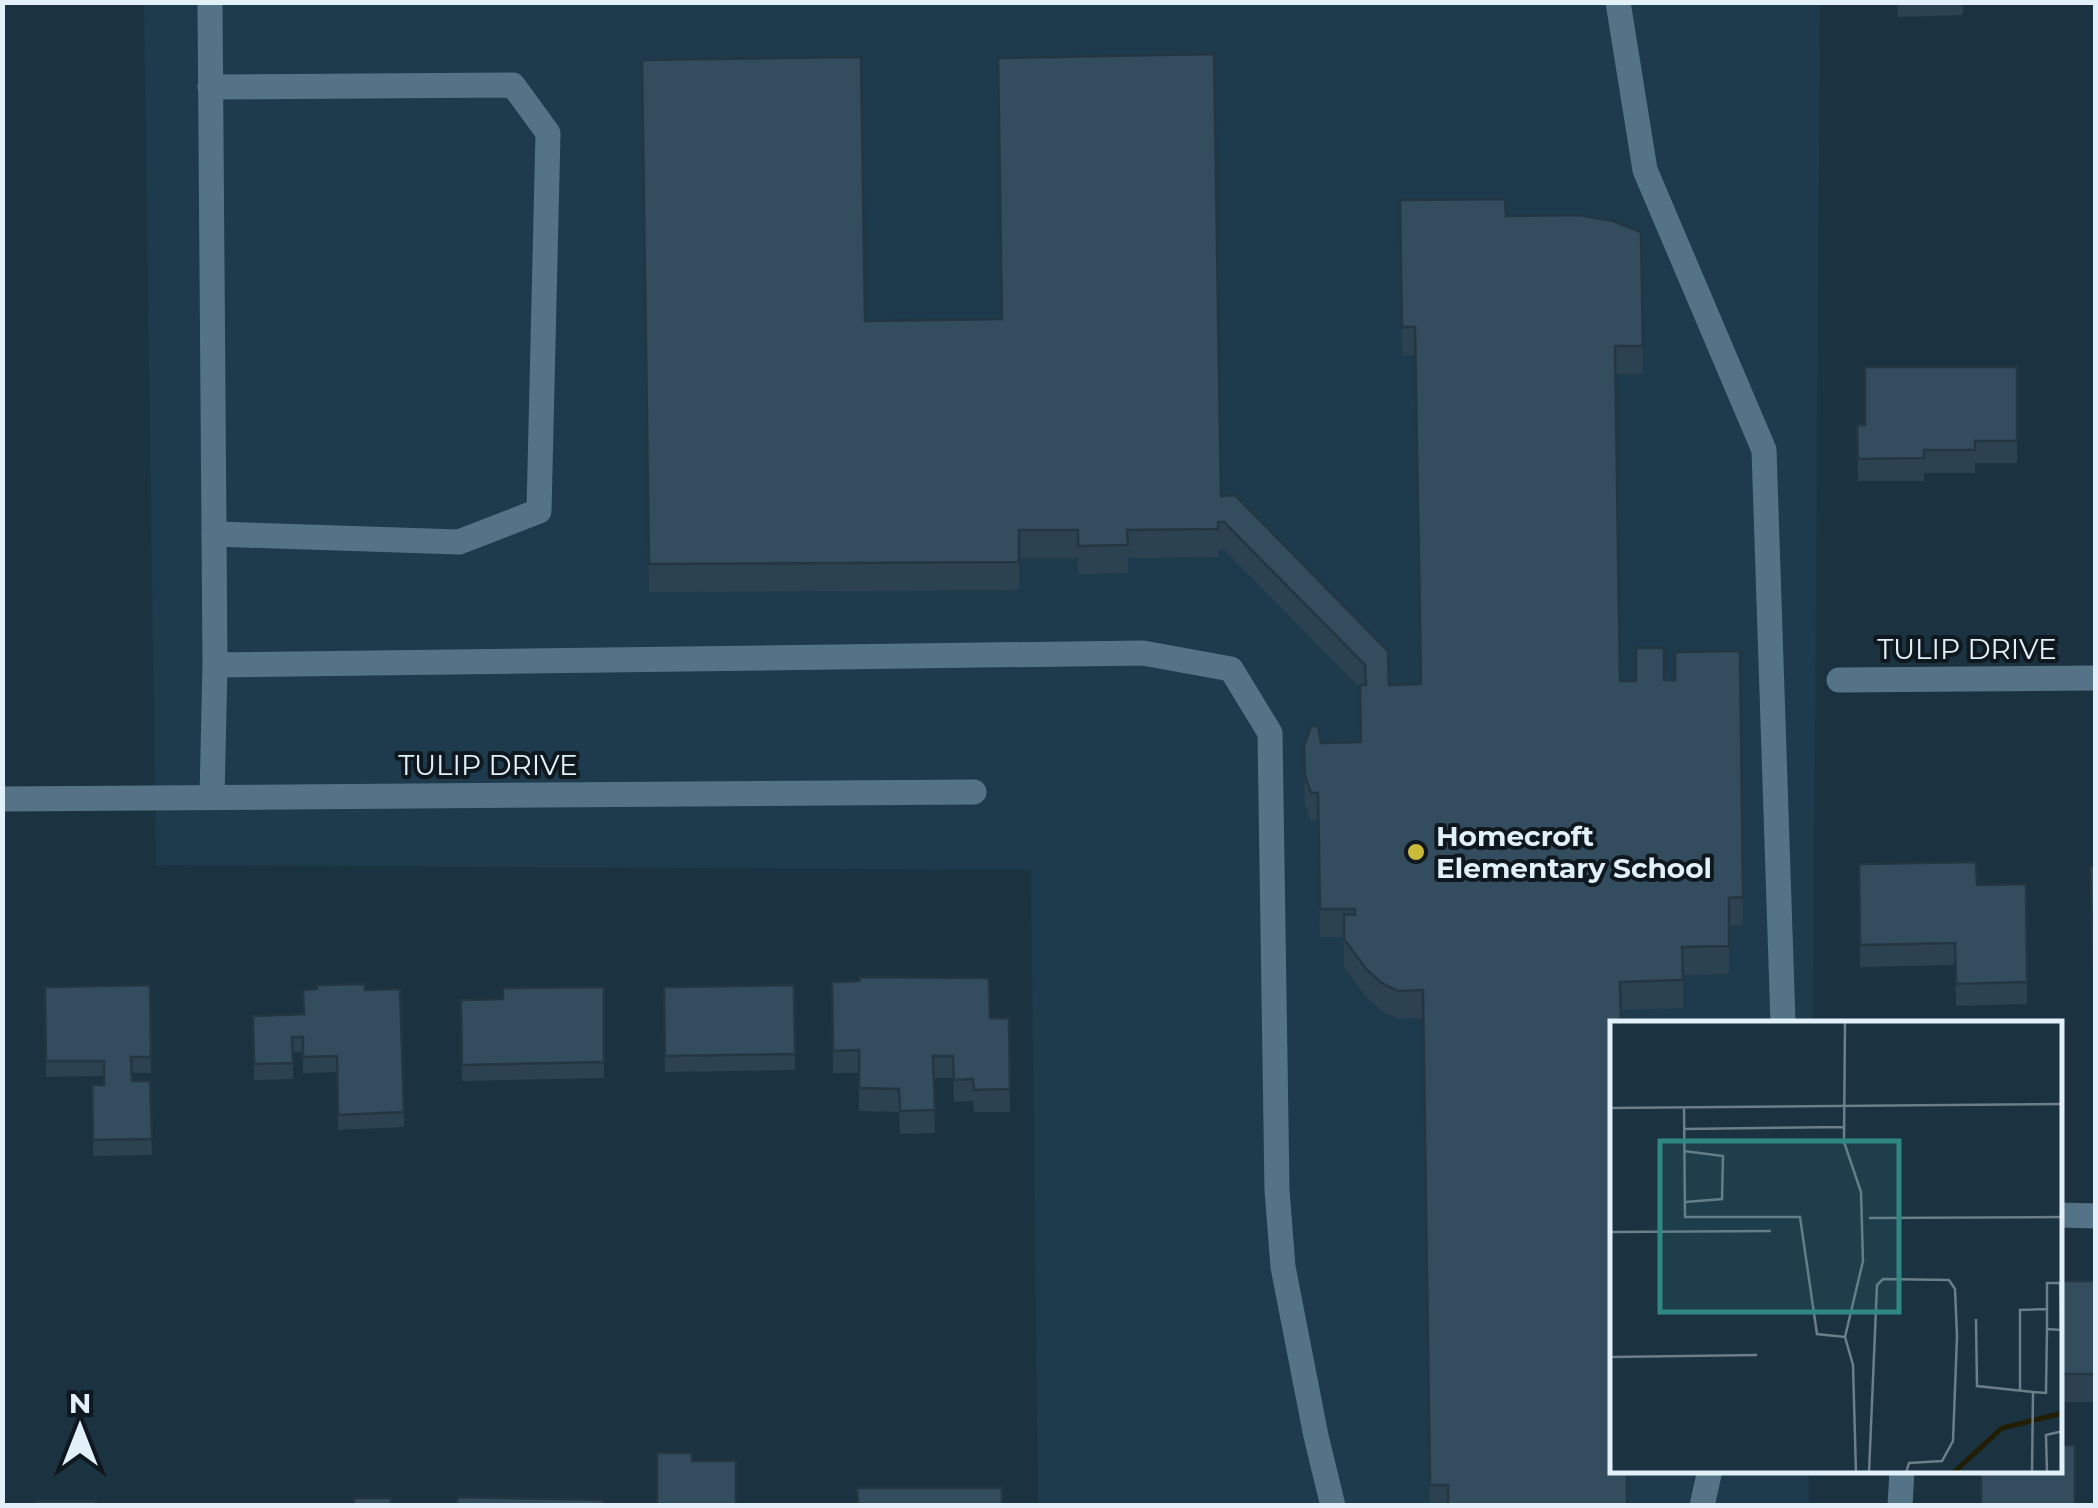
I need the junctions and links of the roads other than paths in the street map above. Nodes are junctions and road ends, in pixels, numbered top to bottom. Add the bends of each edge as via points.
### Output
1 (210, 2) edge
2 (1618, 2) edge
3 (210, 87) junction
4 (214, 534) junction
5 (215, 664) junction
6 (2096, 678) edge
7 (1839, 680) dead end
8 (974, 792) dead end
9 (212, 797) junction
10 (2, 800) edge
11 (1783, 1021) edge
12 (2063, 1215) edge
13 (2096, 1216) edge
14 (1709, 1473) edge
15 (1902, 1473) edge
16 (1333, 1506) edge
17 (1702, 1506) edge
18 (1900, 1506) edge

1 - 3 street
2 - 11 street via 1645,170 1764,450
3 - 4 street
3 - 4 street via 513,85 548,133 539,510 459,542
4 - 5 street
5 - 9 street
5 - 16 street via 1143,653 1232,669 1270,733 1276,1190 1283,1267
6 - 7 street, TULIP DRIVE
8 - 9 street, TULIP DRIVE
9 - 10 street, TULIP DRIVE
12 - 13 street
14 - 17 street
15 - 18 street

